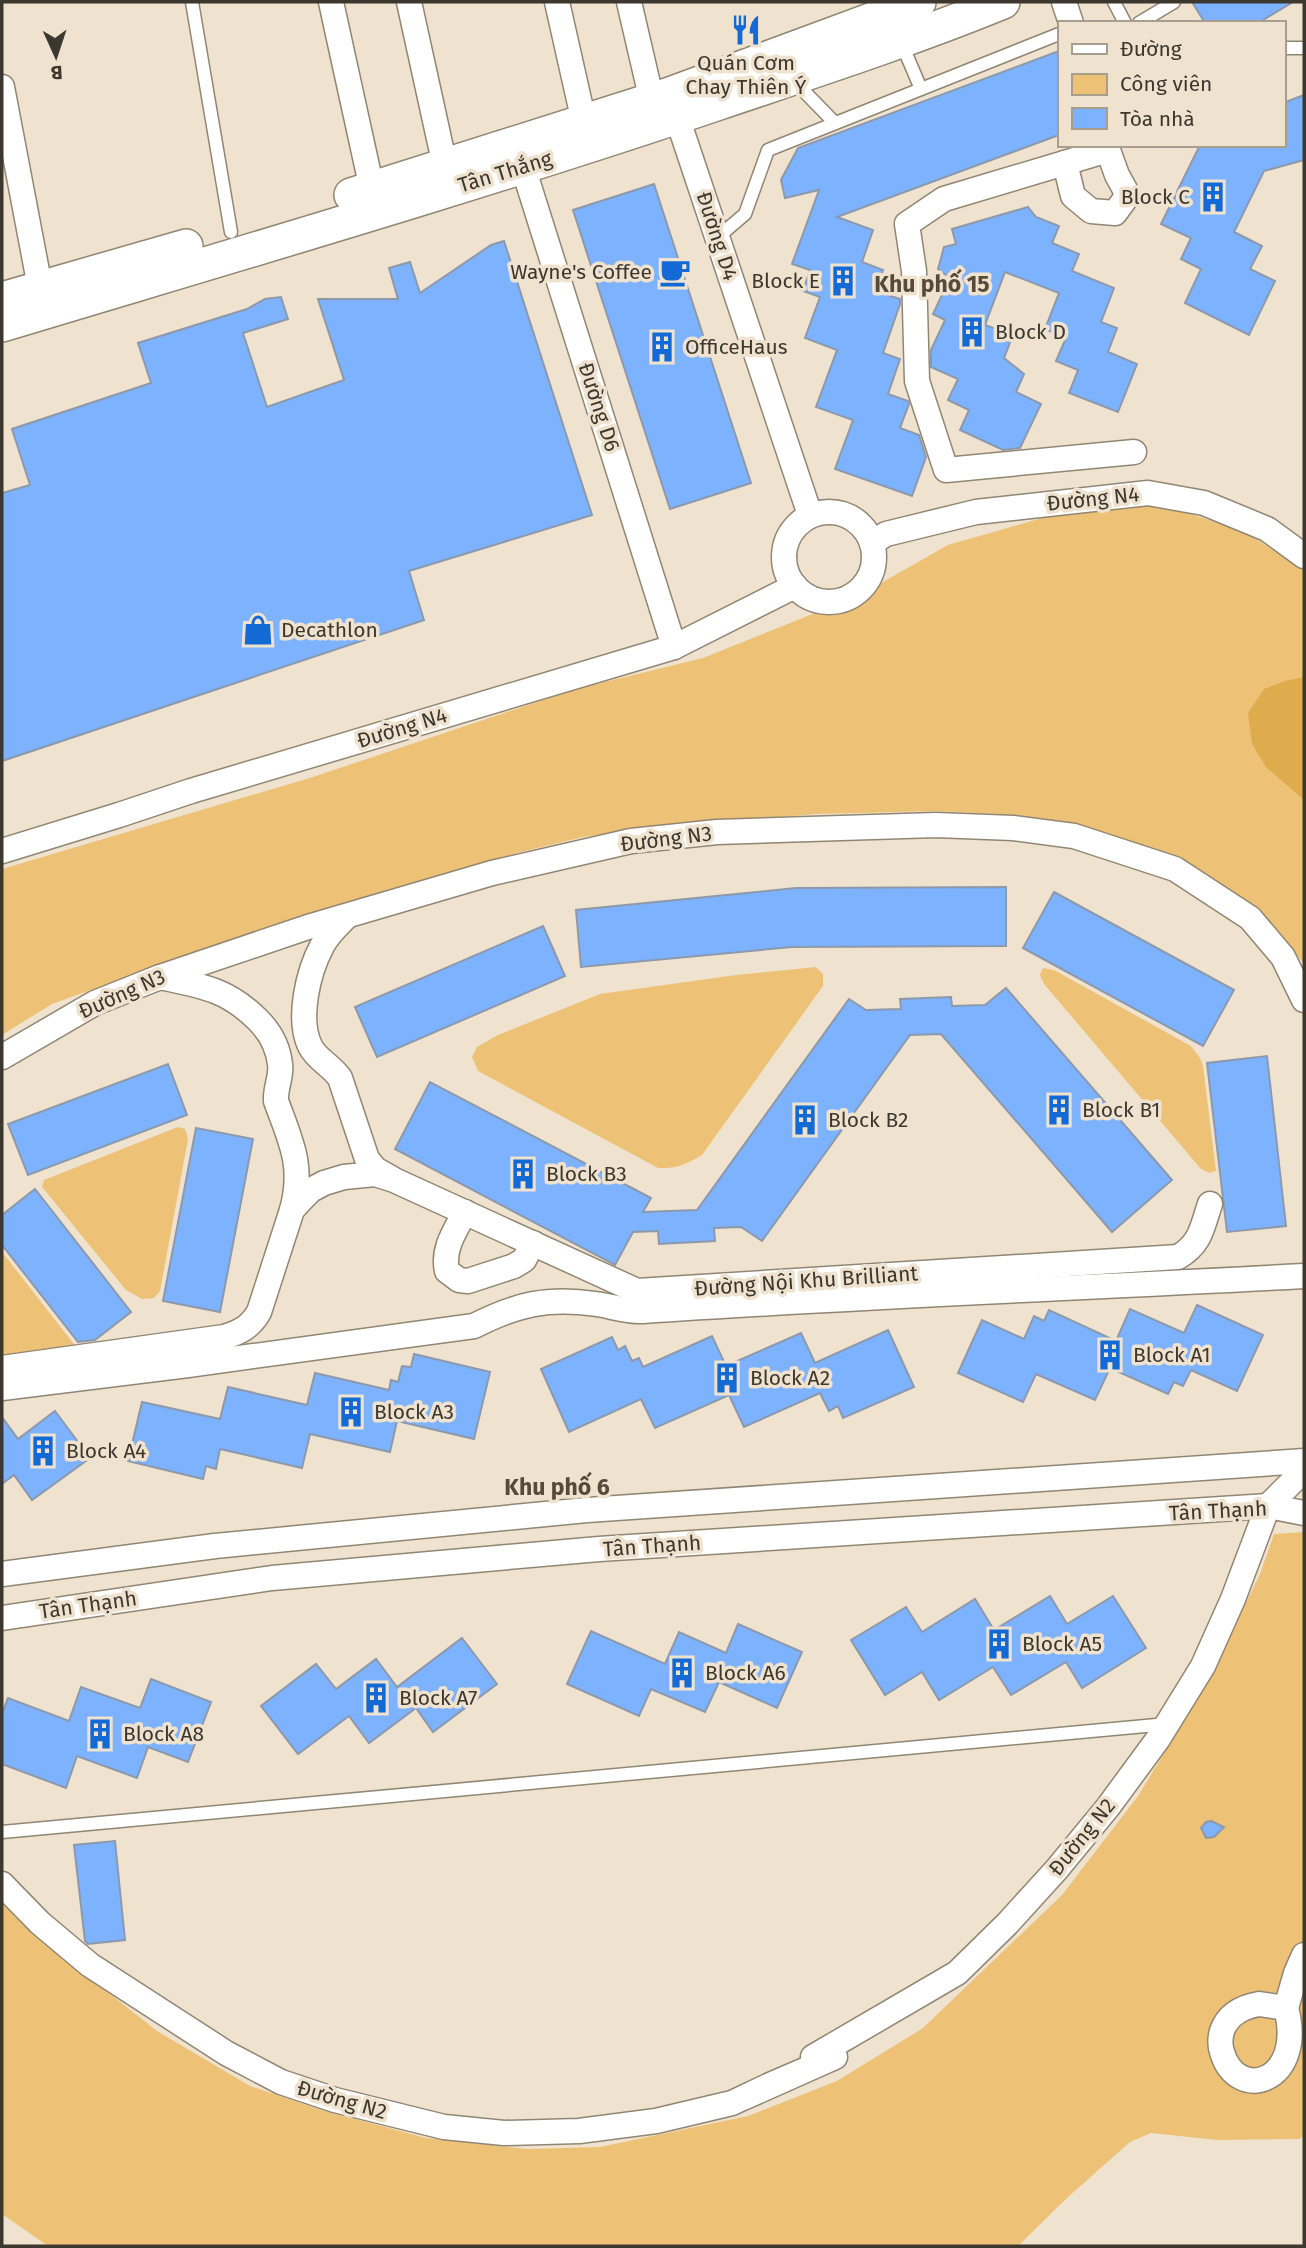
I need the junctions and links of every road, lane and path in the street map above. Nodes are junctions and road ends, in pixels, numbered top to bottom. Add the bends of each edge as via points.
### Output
1 (192, 2) edge
2 (331, 2) edge
3 (409, 2) edge
4 (557, 2) edge
5 (629, 2) edge
6 (919, 2) edge
7 (1003, 2) edge
8 (1064, 2) edge
9 (1114, 2) edge
10 (1174, 2) edge
11 (1070, 21) edge
12 (1124, 21) edge
13 (1142, 21) edge
14 (1058, 34) edge
15 (901, 42) junction
16 (1285, 48) edge
17 (1304, 48) edge
18 (791, 78) junction
19 (2, 87) edge
20 (921, 89) junction
21 (664, 109) junction
22 (835, 123) junction
23 (588, 134) junction
24 (1107, 148) edge
25 (519, 156) junction
26 (1065, 163) junction
27 (445, 166) junction
28 (372, 189) junction
29 (231, 232) junction
30 (718, 237) junction
31 (40, 287) junction
32 (2, 299) edge
33 (2, 325) edge
34 (1134, 452) dead end
35 (810, 515) junction
36 (872, 543) junction
37 (1304, 556) edge
38 (795, 586) junction
39 (674, 647) junction
40 (2, 851) edge
41 (347, 916) junction
42 (160, 976) junction
43 (1304, 1000) edge
44 (2, 1057) edge
45 (325, 1063) junction
46 (279, 1077) junction
47 (364, 1153) junction
48 (298, 1166) junction
49 (353, 1176) junction
50 (394, 1180) junction
51 (324, 1183) junction
52 (1210, 1204) dead end
53 (292, 1210) junction
54 (465, 1212) junction
55 (533, 1243) junction
56 (1304, 1276) edge
57 (2, 1368) edge
58 (2, 1388) edge
59 (1304, 1461) edge
60 (1304, 1471) edge
61 (1268, 1506) junction
62 (1304, 1513) edge
63 (2, 1574) edge
64 (2, 1618) edge
65 (1167, 1724) junction
66 (2, 1832) edge
67 (2, 1884) edge
68 (1304, 1955) edge
69 (1286, 2008) dead end

1 - 29 lane
2 - 28 street
3 - 27 street
4 - 23 street
5 - 21 street, Đường D4
6 - 21 street, Tân Thắng
7 - 15 street, Tân Thắng
8 - 11 street
9 - 12 lane
10 - 13 lane
14 - 20 lane
15 - 18 street, Tân Thắng
15 - 20 lane
16 - 17 lane
18 - 21 street, Tân Thắng
18 - 22 lane
19 - 31 street
20 - 22 lane
21 - 23 street, Tân Thắng
21 - 30 street, Đường D4
22 - 30 lane via 768,150 745,214
23 - 25 street, Tân Thắng
24 - 26 street
24 - 26 street via 1128,195 1115,213 1091,211 1073,196
25 - 27 street, Tân Thắng
25 - 33 street, Tân Thắng
25 - 39 street, Đường D6
26 - 34 street via 944,199 907,224 914,271 917,382 946,470
27 - 28 street, Tân Thắng
28 - 29 street, Tân Thắng
29 - 31 street, Tân Thắng
30 - 35 street, Đường D4
31 - 32 street, Tân Thắng
35 - 36 street via 838,513 852,518
35 - 38 street via 796,526 784,554
36 - 37 street, Đường N4 via 886,534 976,512 1148,493 1204,503 1267,529
36 - 38 street via 874,567 859,592 847,599 817,601
38 - 39 street, Đường N4
39 - 40 street, Đường N4
41 - 42 street, Đường N3
41 - 43 street, Đường N3 via 492,873 631,841 717,832 936,825 1013,828 1074,836 1175,869 1250,918 1283,957
41 - 45 street, Đường Nội Khu Brilliant via 321,947 307,992 306,1036
42 - 44 street, Đường N3 via 95,1003
42 - 46 street, Đường Nội Khu Brilliant via 207,987 242,1004 266,1028 280,1062
45 - 46 street via 299,1060 285,1067
45 - 47 street, Đường Nội Khu Brilliant via 340,1078
46 - 48 street, Đường Nội Khu Brilliant via 276,1101
47 - 49 street
47 - 50 street, Đường Nội Khu Brilliant via 375,1169
48 - 51 street via 310,1179
48 - 53 street, Đường Nội Khu Brilliant
49 - 50 street, Đường Nội Khu Brilliant via 375,1174
49 - 51 street, Đường Nội Khu Brilliant
50 - 54 street, Đường Nội Khu Brilliant
51 - 53 street, Đường Nội Khu Brilliant
52 - 55 street, Đường Nội Khu Brilliant via 1198,1240 1178,1256 637,1291
53 - 57 street, Đường Nội Khu Brilliant via 260,1312 241,1332
54 - 55 street, Đường Nội Khu Brilliant
54 - 55 street via 445,1260 447,1271 459,1280 514,1266 524,1260
56 - 58 street via 631,1312 566,1299 522,1306 474,1326
59 - 63 street, Tân Thạnh via 587,1510 215,1546
60 - 61 street, Đường N2
61 - 62 street, Tân Thạnh
61 - 64 street, Tân Thạnh via 599,1549 285,1576
61 - 65 street, Đường N2 via 1203,1666
65 - 66 lane
65 - 67 street, Đường N2 via 1108,1808 1057,1869 957,1973 732,2104 656,2122 504,2133 444,2127 335,2101 281,2082 226,2053 90,1965
68 - 69 street

